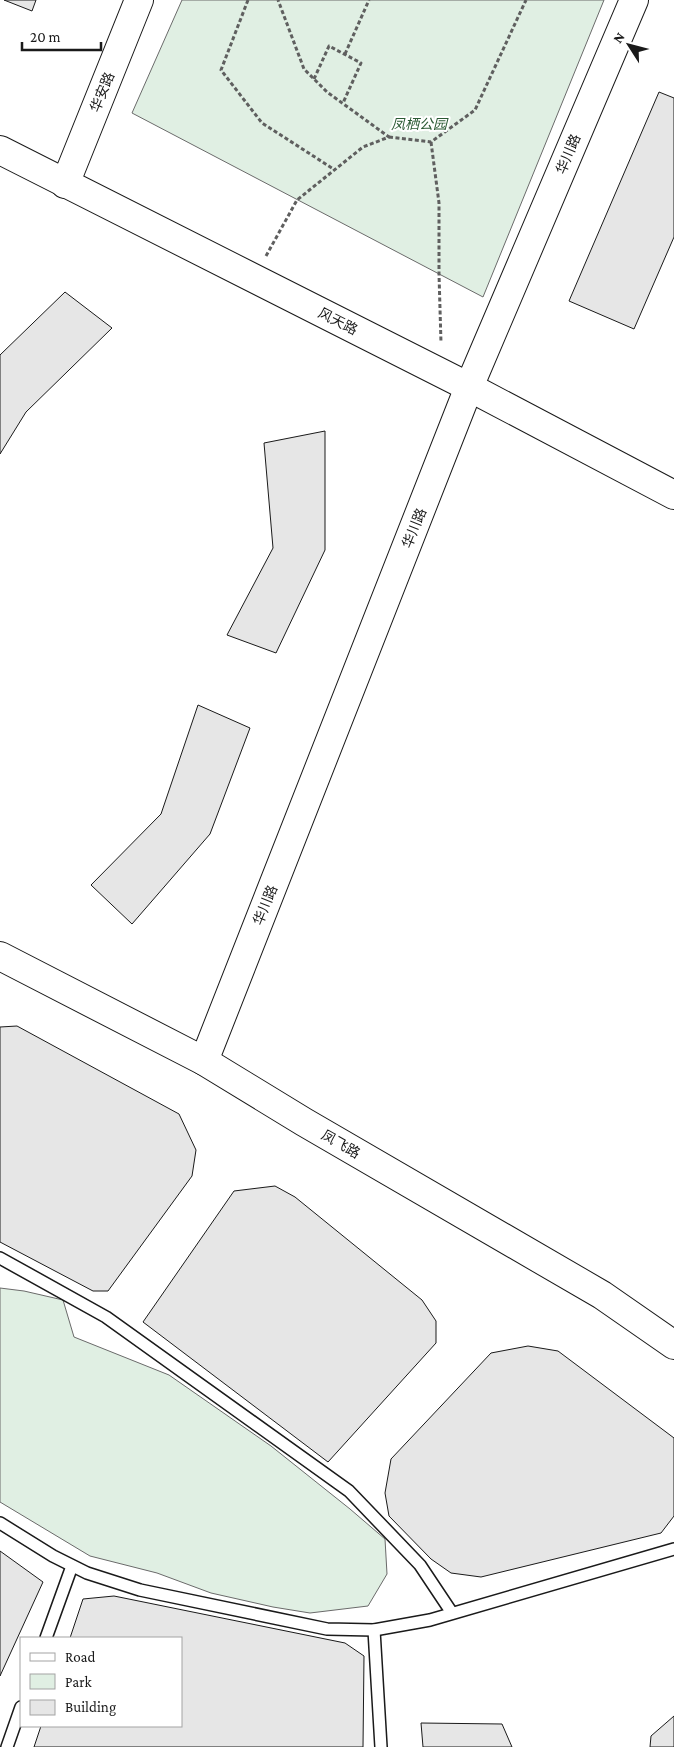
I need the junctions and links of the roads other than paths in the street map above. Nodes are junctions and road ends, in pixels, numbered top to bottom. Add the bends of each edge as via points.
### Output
1 (139, 0) edge
2 (634, 0) edge
3 (0, 150) edge
4 (65, 184) junction
5 (469, 387) junction
6 (674, 495) edge
7 (0, 956) edge
8 (204, 1061) junction
9 (0, 1258) edge
10 (674, 1345) edge
11 (0, 1523) edge
12 (674, 1550) edge
13 (72, 1566) junction
14 (452, 1613) junction
15 (374, 1630) junction
16 (46, 1637) edge
17 (20, 1709) edge
18 (7, 1747) edge
19 (381, 1747) edge

1 - 4 street, 华安路
2 - 5 street, 华川路
3 - 4 street, 风天路
4 - 5 street, 风天路
5 - 6 street, 风天路
5 - 8 street, 华川路
7 - 8 street, 凤飞路
8 - 10 street, 凤飞路 via 602,1295
9 - 14 lane via 106,1317 349,1491 420,1565
11 - 13 lane
12 - 14 lane
13 - 15 lane via 140,1590 214,1606 327,1629
13 - 16 lane
14 - 15 lane
15 - 19 lane
17 - 18 lane

